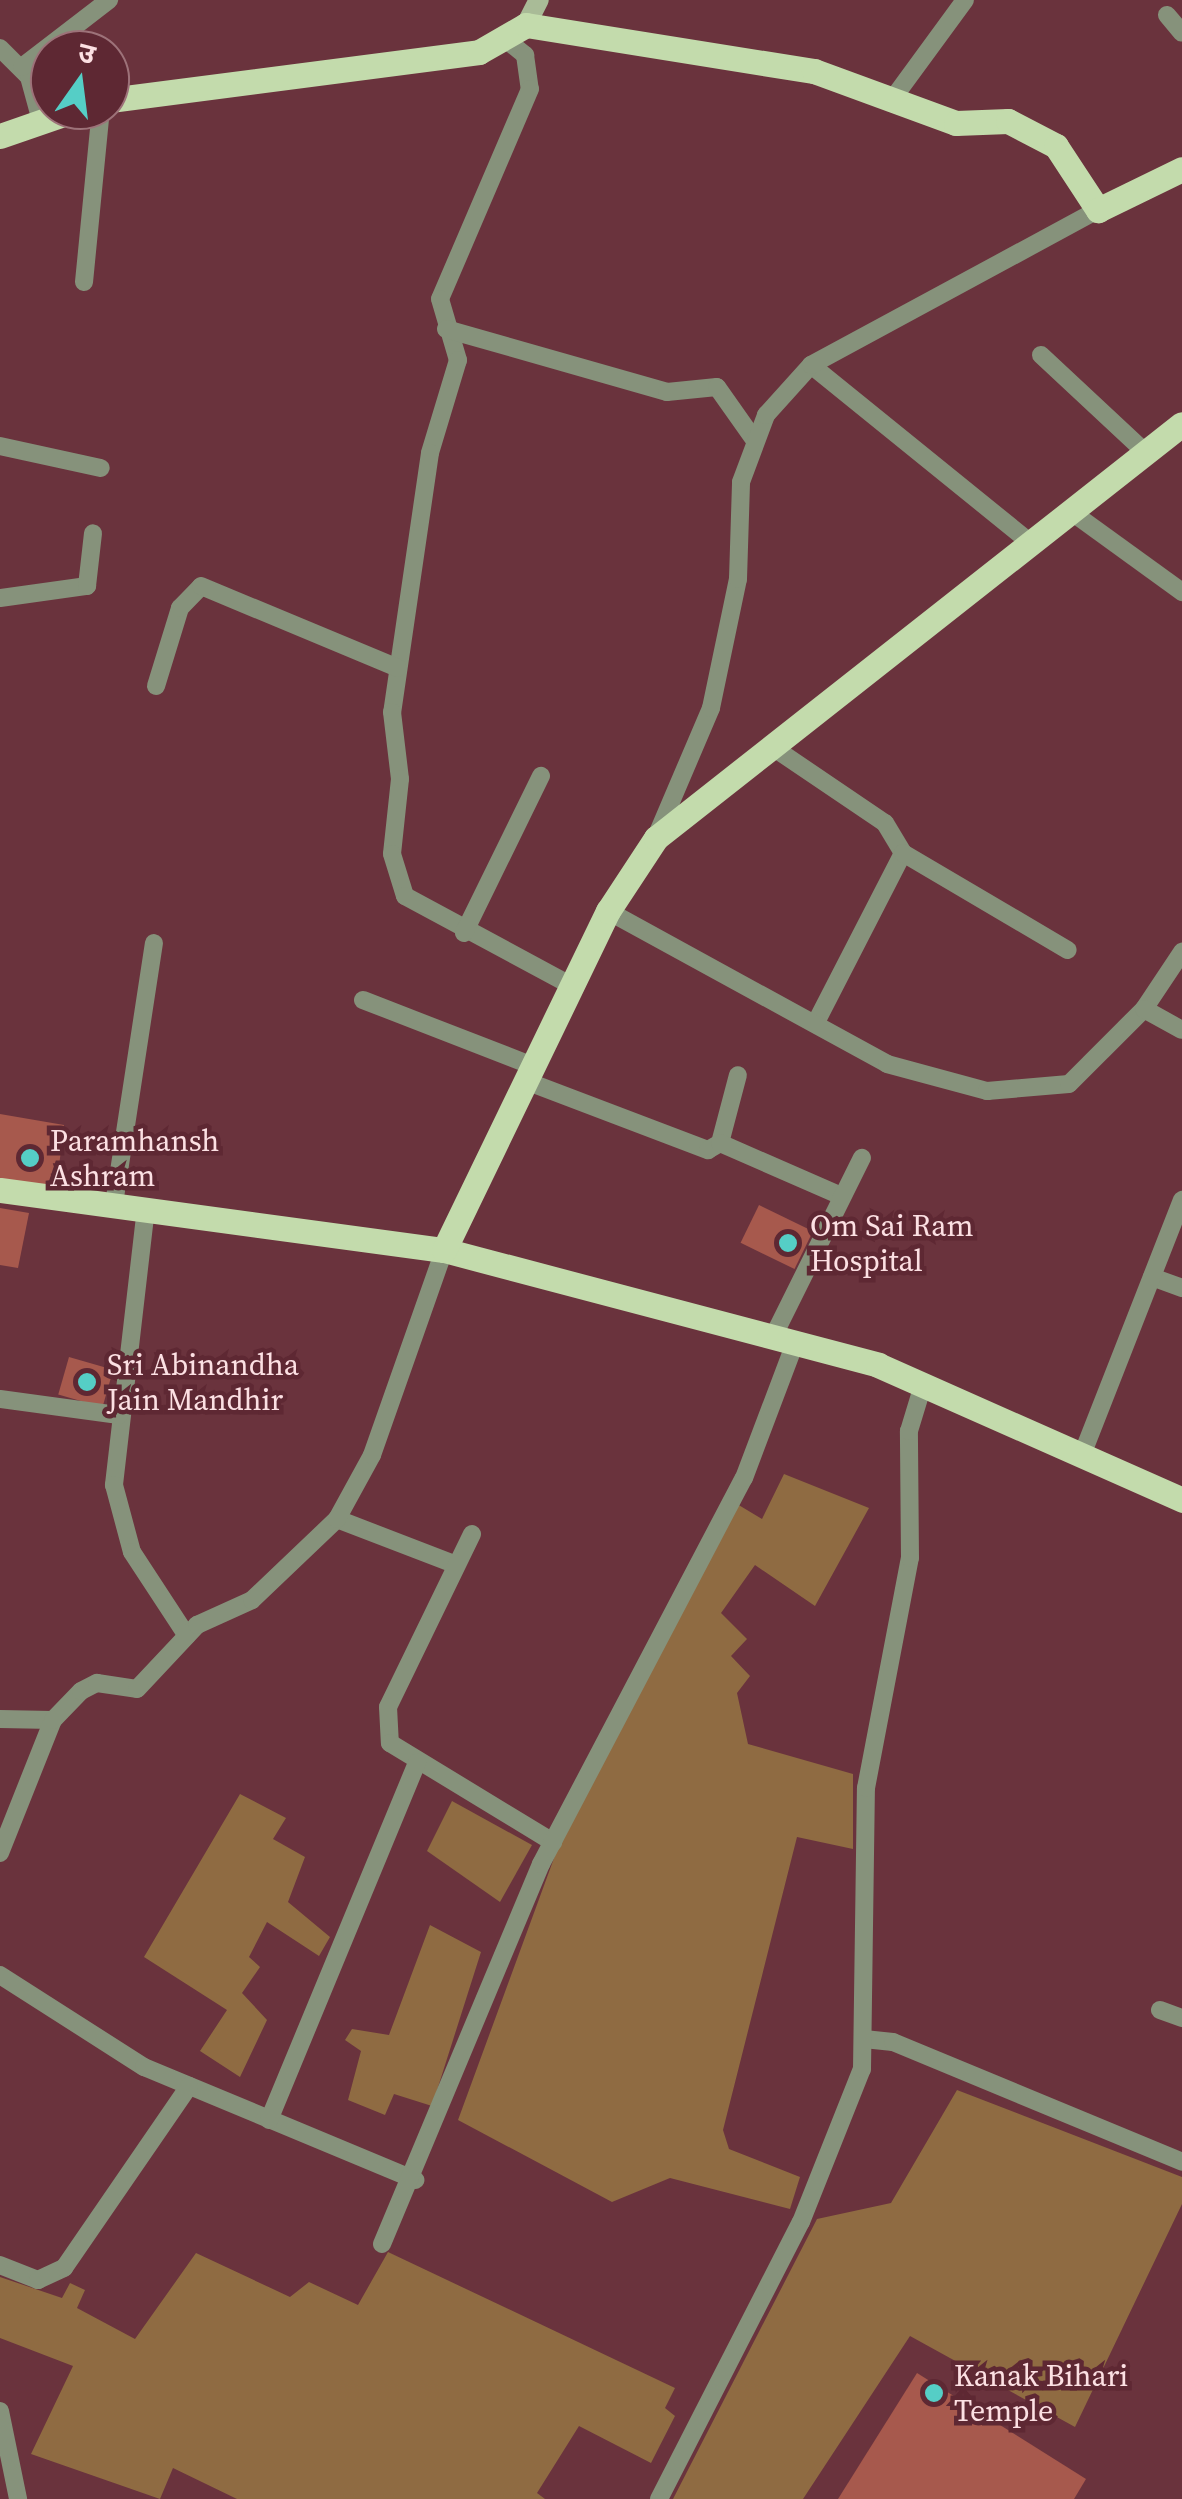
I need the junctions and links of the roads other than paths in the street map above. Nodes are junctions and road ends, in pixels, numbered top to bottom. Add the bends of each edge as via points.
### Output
1 (109, 0) edge
2 (539, 0) edge
3 (965, 0) edge
4 (1167, 15) dead end
5 (1182, 33) edge
6 (518, 34) junction
7 (0, 48) edge
8 (22, 66) junction
9 (30, 89) edge
10 (130, 97) edge
11 (894, 97) junction
12 (30, 125) edge
13 (99, 130) edge
14 (0, 136) edge
15 (1182, 169) edge
16 (1098, 210) junction
17 (84, 282) dead end
18 (446, 330) junction
19 (1041, 355) dead end
20 (811, 365) junction
21 (1182, 424) edge
22 (753, 438) junction
23 (0, 446) edge
24 (1146, 453) junction
25 (101, 468) dead end
26 (1072, 513) junction
27 (93, 534) dead end
28 (1033, 545) junction
29 (1182, 592) edge
30 (0, 598) edge
31 (398, 668) junction
32 (156, 686) dead end
33 (777, 750) junction
34 (541, 776) dead end
35 (656, 838) junction
36 (903, 853) junction
37 (608, 911) junction
38 (464, 934) junction
39 (154, 943) dead end
40 (1068, 950) dead end
41 (1182, 952) edge
42 (572, 986) junction
43 (363, 1000) dead end
44 (1144, 1009) junction
45 (814, 1024) junction
46 (1182, 1030) edge
47 (530, 1073) junction
48 (738, 1075) dead end
49 (720, 1143) junction
50 (862, 1158) dead end
51 (0, 1190) edge
52 (837, 1194) junction
53 (114, 1204) junction
54 (146, 1208) junction
55 (1181, 1208) edge
56 (444, 1250) junction
57 (1152, 1276) junction
58 (1182, 1288) edge
59 (784, 1340) junction
60 (924, 1385) junction
61 (0, 1399) edge
62 (118, 1416) junction
63 (1082, 1455) junction
64 (1182, 1500) edge
65 (337, 1519) junction
66 (472, 1534) dead end
67 (454, 1564) junction
68 (187, 1636) junction
69 (0, 1719) edge
70 (53, 1720) junction
71 (417, 1762) junction
72 (553, 1842) junction
73 (0, 1853) edge
74 (0, 1974) edge
75 (1160, 2010) dead end
76 (1182, 2018) edge
77 (864, 2038) junction
78 (189, 2086) junction
79 (269, 2120) junction
80 (1182, 2162) edge
81 (415, 2180) junction
82 (382, 2244) dead end
83 (0, 2265) edge
84 (0, 2411) edge
85 (18, 2499) edge
86 (659, 2499) edge

1 - 8 street
2 - 6 street
3 - 11 street
4 - 5 street
6 - 10 main road
6 - 11 main road via 757,60
6 - 18 street via 530,89 444,282
7 - 8 street
8 - 9 street
11 - 16 main road via 956,123 1008,121 1036,132
12 - 14 main road
13 - 17 street
15 - 16 main road
16 - 20 street
18 - 22 street via 666,392 717,387
18 - 31 street via 458,360 430,452
19 - 24 street
20 - 22 street
20 - 28 street
21 - 24 main road
22 - 35 street via 711,708
23 - 25 street
24 - 26 main road
26 - 28 main road
26 - 29 street
27 - 30 street via 87,586
28 - 33 main road
31 - 32 street via 201,586 180,608
31 - 38 street via 392,854 405,896
33 - 35 main road
33 - 36 street via 885,823
34 - 38 street
35 - 37 main road
36 - 40 street
36 - 45 street
37 - 42 main road
37 - 45 street
38 - 42 street
39 - 53 street
41 - 44 street
42 - 47 main road
43 - 47 street
44 - 45 street via 1069,1084 987,1092 887,1064
44 - 46 street
47 - 49 street via 698,1148
47 - 56 main road
48 - 49 street
49 - 52 street
50 - 52 street
51 - 53 main road
52 - 59 street
53 - 54 main road
54 - 56 main road
54 - 62 street
55 - 57 street
56 - 59 main road
56 - 65 street via 372,1455
57 - 58 street
57 - 63 street
59 - 60 main road
59 - 72 street via 744,1478
60 - 63 main road
60 - 77 street via 908,1431 910,1558 866,1788
61 - 62 street
62 - 68 street via 119,1520
63 - 64 main road
65 - 67 street
65 - 68 street via 252,1600
66 - 67 street
67 - 71 street via 388,1707 390,1743
68 - 70 street via 137,1689 97,1683
69 - 70 street
70 - 73 street
71 - 72 street
71 - 79 street
72 - 81 street
74 - 78 street
75 - 76 street
77 - 80 street
77 - 86 street via 862,2068 801,2222
78 - 79 street
78 - 83 street via 54,2278
79 - 81 street
81 - 82 street
84 - 85 street

